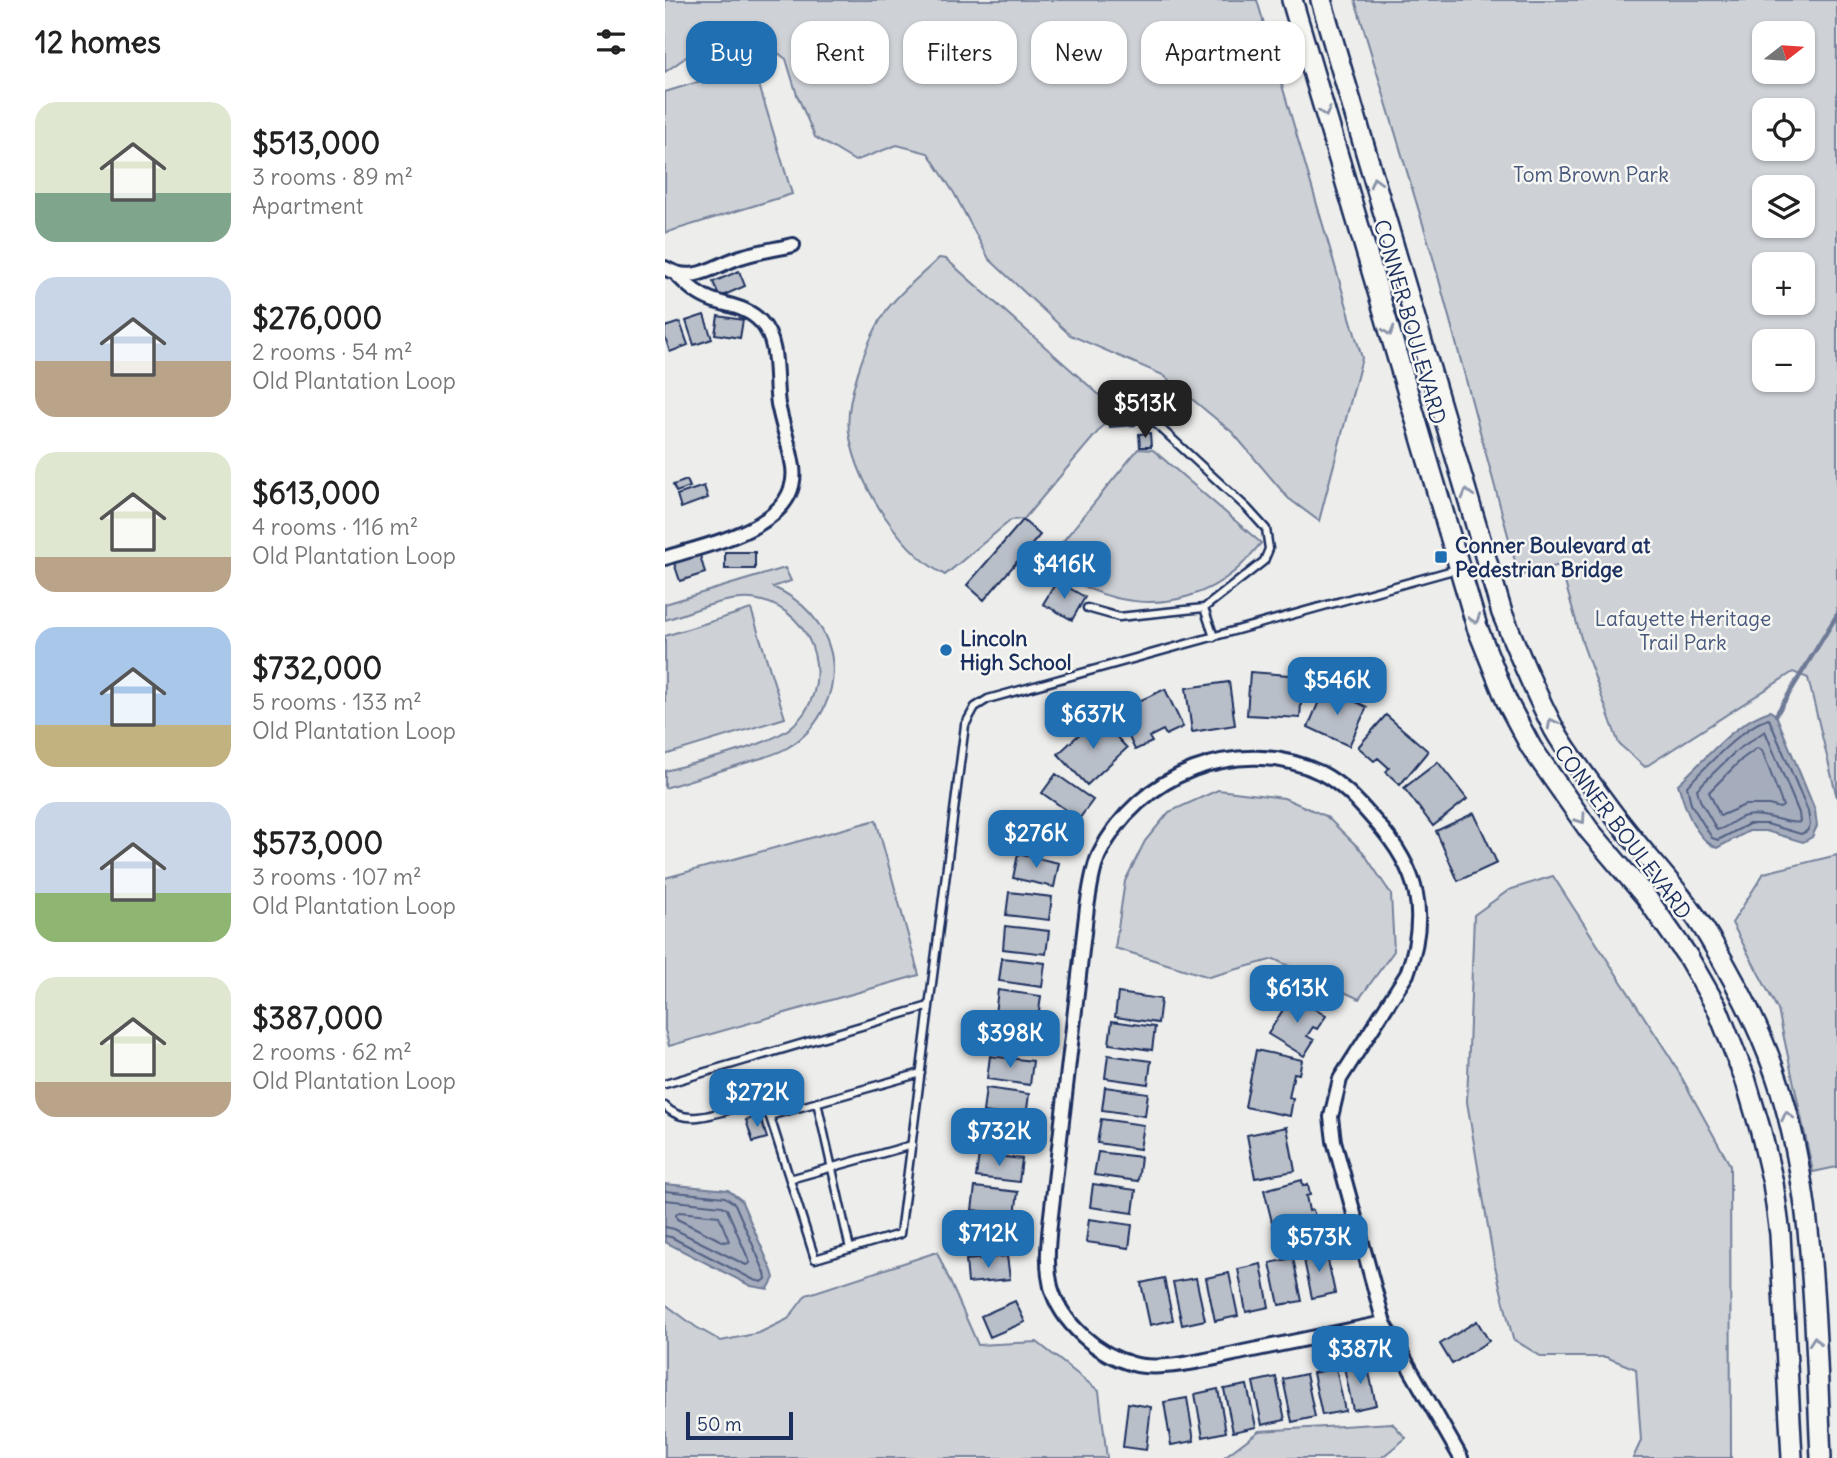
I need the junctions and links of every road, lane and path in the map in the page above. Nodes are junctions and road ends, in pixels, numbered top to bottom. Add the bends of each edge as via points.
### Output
1 (1292, 0) edge
2 (1321, 0) edge
3 (793, 245) dead end
4 (665, 268) edge
5 (678, 276) junction
6 (1154, 422) dead end
7 (665, 558) edge
8 (1486, 560) junction
9 (1459, 569) junction
10 (1087, 608) dead end
11 (1204, 608) junction
12 (1214, 637) junction
13 (929, 1006) junction
14 (921, 1073) junction
15 (665, 1084) edge
16 (817, 1102) junction
17 (665, 1105) edge
18 (769, 1116) junction
19 (912, 1145) junction
20 (832, 1167) junction
21 (789, 1179) junction
22 (850, 1249) junction
23 (1384, 1323) junction
24 (1461, 1458) edge
25 (1792, 1458) edge
26 (1821, 1458) edge

1 -> 9 main road, CONNER BOULEVARD
8 -> 2 main road, CONNER BOULEVARD
3 - 5 street
4 - 5 street
5 - 7 street via 701,294 753,315 768,333 793,482 784,504 763,522
6 - 11 lane via 1266,528 1269,549 1263,561
8 - 9 main road
26 -> 8 main road, CONNER BOULEVARD via 1808,1233 1801,1182 1774,1070 1748,1007 1707,935 1556,731 1528,678
9 - 12 lane
9 -> 25 main road, CONNER BOULEVARD via 1490,660 1531,747 1688,957 1717,1008 1745,1078 1770,1170 1780,1234
10 - 11 lane via 1119,617
11 - 12 lane
12 - 13 lane via 988,699 968,715
13 - 14 lane
13 - 15 lane
14 - 16 lane
14 - 19 lane
16 - 18 lane
16 - 20 lane
17 - 18 lane via 678,1115 693,1118 754,1102
18 - 21 lane
19 - 20 lane
19 - 22 lane via 900,1234
20 - 21 lane
20 - 22 lane
21 - 22 lane via 815,1259
23 - 23 street via 1201,1360 1135,1365 1111,1356 1084,1337 1057,1303 1051,1286 1050,1224 1087,907 1098,856 1131,809 1162,784 1195,768 1254,758 1290,762 1320,773 1347,789 1390,838 1413,885 1419,911 1414,956 1340,1079 1331,1117
23 - 24 street

